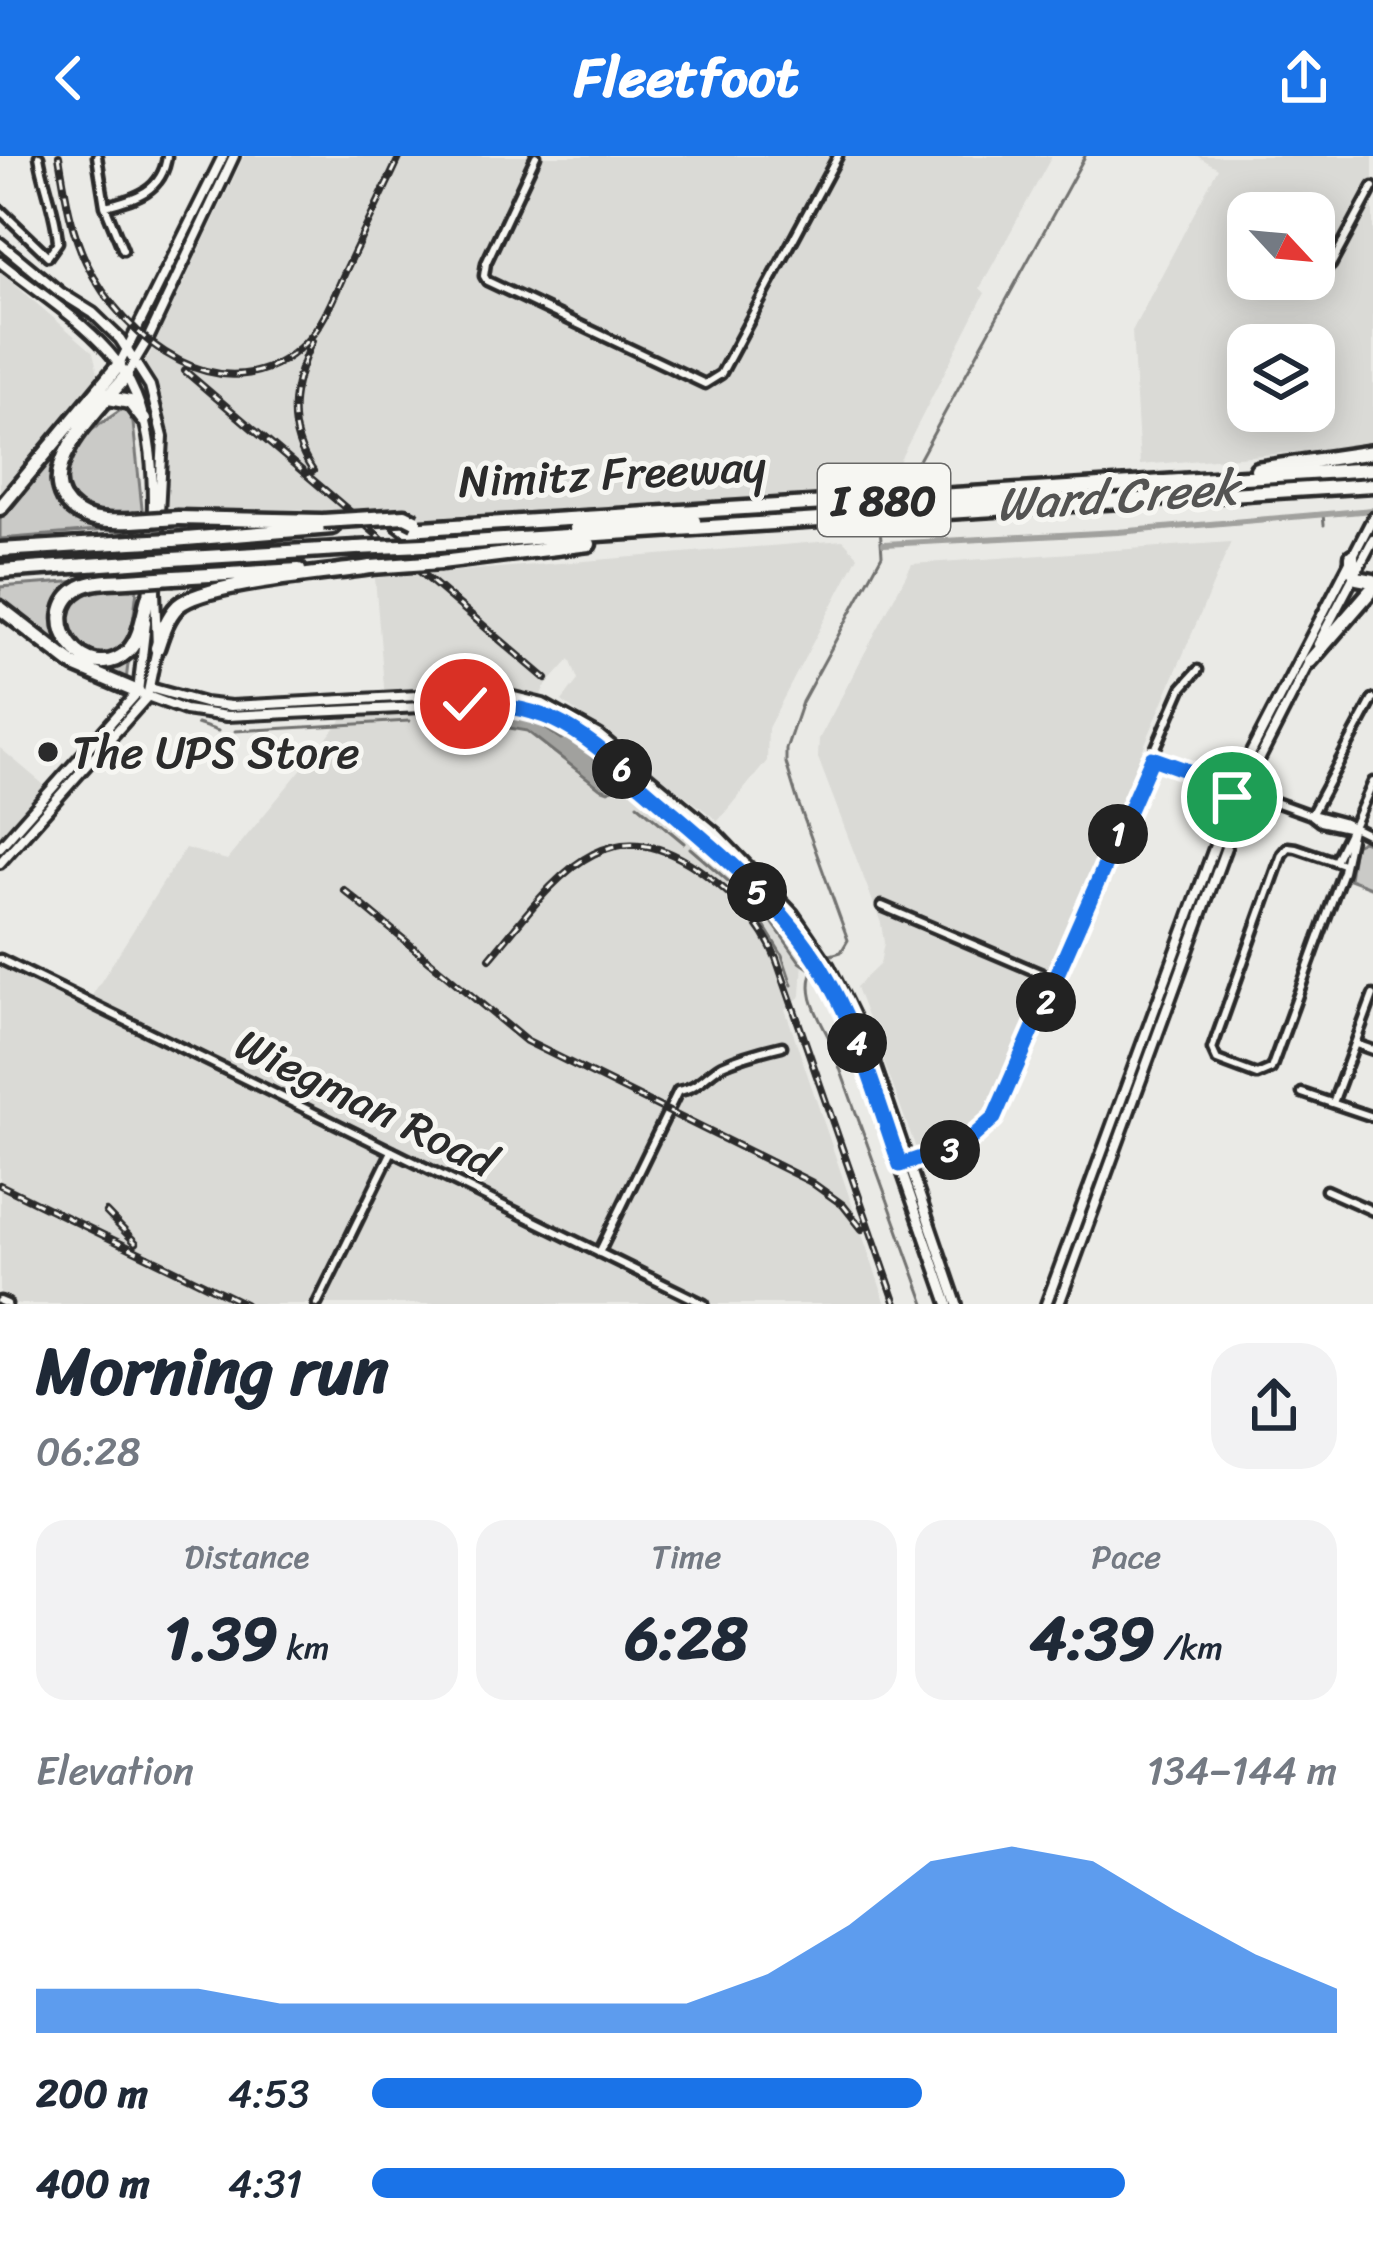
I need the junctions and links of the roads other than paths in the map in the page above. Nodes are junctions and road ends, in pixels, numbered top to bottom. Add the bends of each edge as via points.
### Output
1 (38, 156) edge
2 (97, 156) edge
3 (167, 156) edge
4 (223, 156) edge
5 (235, 156) edge
6 (536, 156) edge
7 (838, 156) edge
8 (1373, 187) edge
9 (105, 206) junction
10 (0, 210) edge
11 (0, 243) edge
12 (123, 250) dead end
13 (1335, 258) edge
14 (0, 262) edge
15 (128, 350) junction
16 (136, 362) junction
17 (122, 370) junction
18 (109, 398) junction
19 (144, 420) junction
20 (1373, 452) edge
21 (1257, 469) junction
22 (1373, 473) edge
23 (0, 508) edge
24 (1373, 518) edge
25 (416, 520) junction
26 (398, 522) junction
27 (327, 524) junction
28 (641, 532) junction
29 (1373, 540) edge
30 (452, 544) junction
31 (0, 550) edge
32 (1352, 556) junction
33 (371, 567) junction
34 (0, 571) edge
35 (1355, 574) junction
36 (1373, 585) edge
37 (148, 598) junction
38 (0, 608) edge
39 (157, 648) junction
40 (1310, 661) junction
41 (1198, 670) dead end
42 (145, 692) junction
43 (1373, 700) edge
44 (421, 702) junction
45 (1152, 758) junction
46 (1373, 782) edge
47 (1236, 788) junction
48 (1246, 791) junction
49 (1311, 815) junction
50 (1352, 829) junction
51 (717, 834) junction
52 (1373, 837) edge
53 (706, 841) junction
54 (0, 847) edge
55 (0, 863) edge
56 (1339, 863) junction
57 (882, 906) dead end
58 (808, 940) junction
59 (0, 959) edge
60 (1056, 980) junction
61 (1373, 995) edge
62 (1356, 1044) junction
63 (782, 1046) dead end
64 (1373, 1050) edge
65 (1302, 1093) dead end
66 (1333, 1103) junction
67 (1373, 1118) edge
68 (392, 1151) junction
69 (905, 1164) junction
70 (1326, 1190) dead end
71 (1373, 1211) edge
72 (599, 1253) junction
73 (316, 1304) edge
74 (704, 1304) edge
75 (952, 1304) edge
76 (1046, 1304) edge
77 (1059, 1304) edge

1 - 10 street via 56,212 58,242 48,256
2 - 9 street
3 - 9 street via 145,194
4 - 15 main road
5 - 16 main road
6 - 7 street via 484,275 493,286 711,383
8 - 13 street
9 - 12 street
11 - 15 main road
14 - 17 main road via 94,337
15 - 16 main road
15 - 17 main road
16 - 17 main road
16 - 39 main road via 164,437
17 - 18 highway
17 - 19 main road
17 - 23 highway
18 - 19 highway via 130,402
18 - 27 highway, bridge via 58,472 59,488 86,518
19 - 37 main road via 153,497
20 - 21 highway
21 - 22 highway, Nimitz Freeway / I 880
21 - 25 highway, Nimitz Freeway / I 880
22 - 26 highway, I 880 via 407,529
22 - 28 highway, Nimitz Freeway / I 880
22 - 30 highway, I 880 via 476,534
24 - 32 main road
25 - 26 highway, Nimitz Freeway / I 880
25 - 27 highway, bridge
26 - 27 highway, Nimitz Freeway / I 880, bridge
27 - 31 highway, Nimitz Freeway / I 880, bridge
28 - 30 highway, Nimitz Freeway / I 880
28 - 33 highway, bridge via 627,541
29 - 35 main road
30 - 34 highway, Nimitz Freeway / I 880, bridge
32 - 35 highway
32 - 47 main road
33 - 37 highway, bridge via 87,585 70,597 61,622 71,648 95,661 121,656 136,640
33 - 39 highway via 205,592 179,606
35 - 36 highway
35 - 40 main road
36 - 40 highway
37 - 42 main road
38 - 42 highway via 68,661
39 - 42 main road
40 - 48 main road
41 - 45 street
42 - 44 main road via 185,710 227,716
42 - 54 main road
42 - 55 main road
43 - 49 street
44 - 51 main road via 506,695 552,707 599,735
44 - 53 main road via 506,705 556,721
45 - 47 street
45 - 60 street
46 - 50 street
47 - 48 street
47 - 76 main road
48 - 49 street
48 - 77 main road
49 - 50 street
50 - 52 street
50 - 56 street
51 - 53 main road
51 - 58 main road via 793,913
53 - 58 main road
56 - 56 street via 1269,1071 1257,1075 1217,1060 1213,1046 1282,854 1296,848
57 - 60 street
58 - 69 main road via 842,997
59 - 68 street, Wiegman Road
60 - 69 street via 994,1118 967,1142
61 - 62 street
62 - 64 street
62 - 66 street
63 - 72 street via 747,1054 678,1090
65 - 66 street
66 - 67 street
68 - 72 street, Wiegman Road
68 - 73 street
69 - 75 main road
70 - 71 street
72 - 74 street, Wiegman Road

